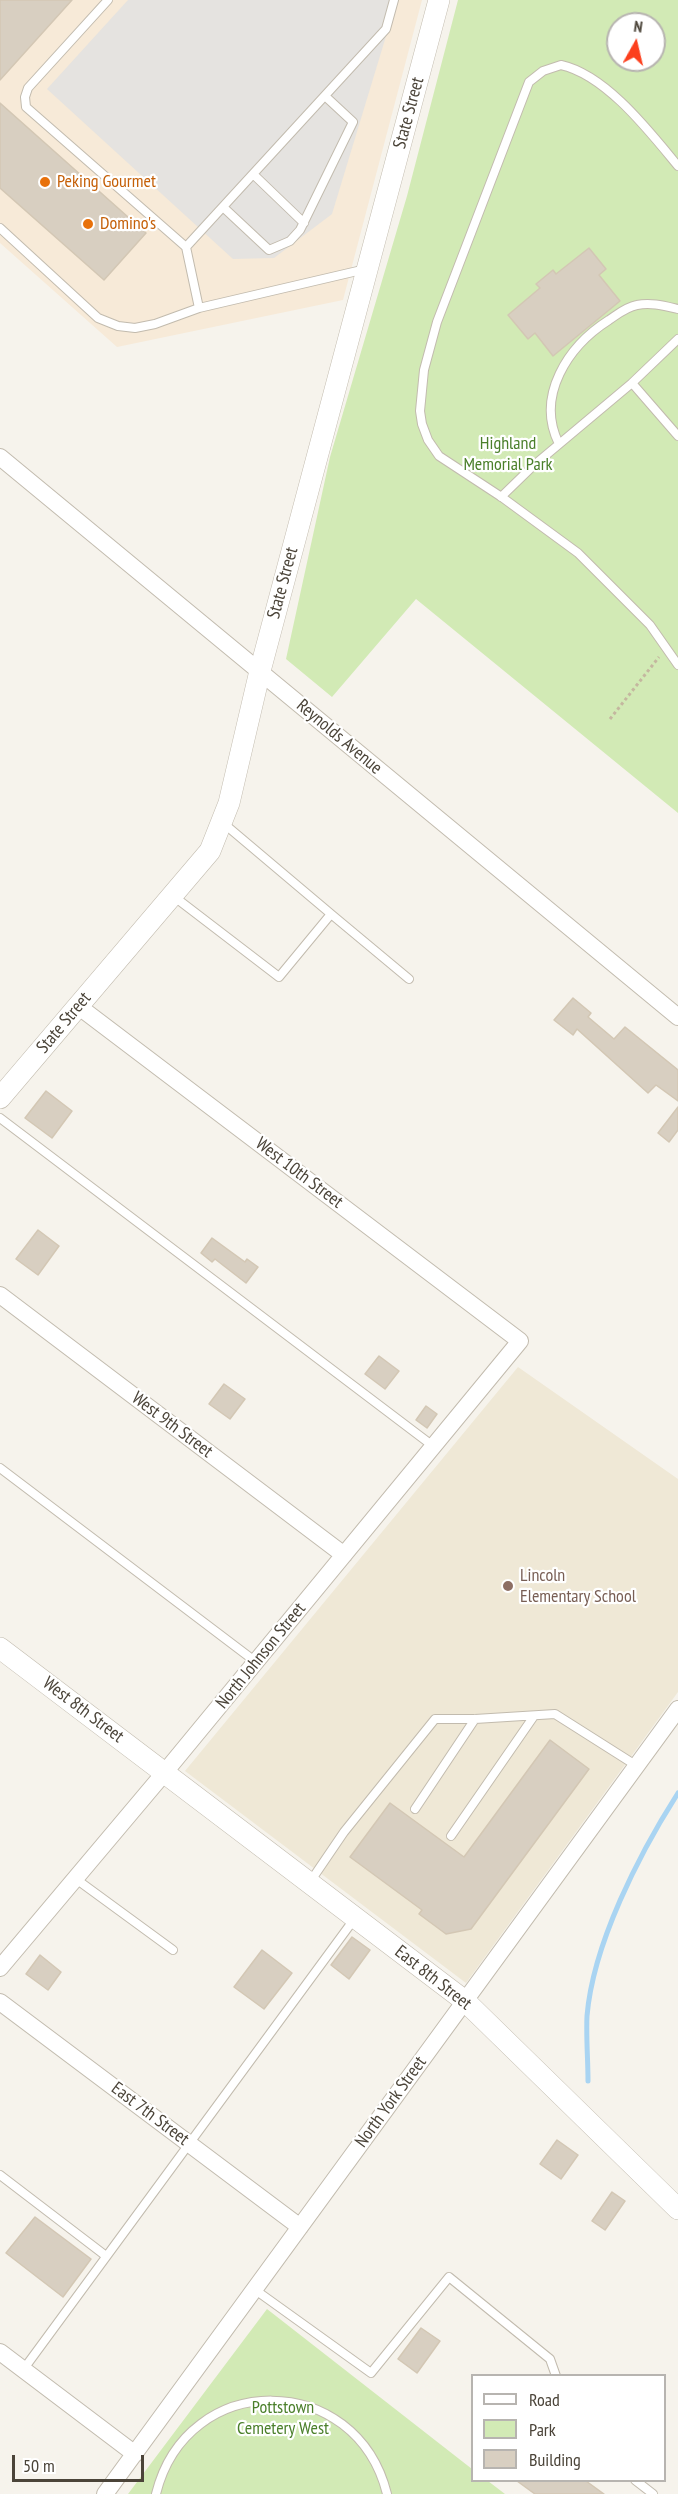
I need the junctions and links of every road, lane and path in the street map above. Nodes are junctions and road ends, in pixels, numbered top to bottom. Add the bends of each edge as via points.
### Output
1 (108, 0) edge
2 (394, 0) edge
3 (439, 0) edge
4 (325, 96) junction
5 (678, 166) edge
6 (253, 174) junction
7 (223, 207) junction
8 (304, 224) junction
9 (0, 228) edge
10 (186, 247) junction
11 (367, 269) junction
12 (199, 308) junction
13 (678, 309) edge
14 (678, 339) edge
15 (632, 383) junction
16 (678, 436) edge
17 (559, 444) junction
18 (2, 463) edge
19 (501, 497) junction
20 (666, 649) junction
21 (678, 665) edge
22 (260, 671) junction
23 (610, 718) dead end
24 (222, 822) junction
25 (172, 894) junction
26 (331, 914) junction
27 (409, 979) dead end
28 (78, 1006) junction
29 (678, 1017) edge
30 (0, 1098) edge
31 (0, 1118) edge
32 (0, 1296) edge
33 (520, 1341) joint
34 (433, 1446) junction
35 (0, 1468) edge
36 (344, 1555) junction
37 (0, 1648) edge
38 (256, 1662) junction
39 (678, 1709) edge
40 (534, 1716) junction
41 (475, 1719) junction
42 (637, 1766) junction
43 (165, 1772) junction
44 (415, 1809) dead end
45 (451, 1836) dead end
46 (76, 1879) junction
47 (309, 1882) junction
48 (356, 1917) junction
49 (173, 1950) dead end
50 (0, 1968) edge
51 (465, 2001) junction
52 (0, 2002) edge
53 (189, 2144) junction
54 (0, 2175) edge
55 (678, 2209) edge
56 (300, 2227) junction
57 (106, 2256) junction
58 (254, 2289) junction
59 (0, 2352) edge
60 (23, 2370) junction
61 (555, 2374) edge
62 (135, 2454) junction
63 (636, 2482) edge
64 (105, 2494) edge
65 (156, 2494) edge
66 (387, 2494) edge
67 (653, 2494) edge

1 - 10 lane via 28,88 26,107
2 - 4 lane via 386,29
3 - 11 street, State Street
4 - 6 lane
4 - 8 lane via 353,122
5 - 19 lane via 628,111 584,74 561,65 543,71 529,82 437,322 421,394 422,424 434,450
6 - 7 lane
6 - 8 lane
7 - 8 lane via 269,250 290,241
7 - 10 lane
9 - 12 lane via 98,318 135,328
10 - 12 lane
11 - 12 lane
11 - 22 street, State Street
13 - 17 lane via 653,304 624,309 576,348 557,377 552,396 552,430
14 - 15 lane
15 - 16 lane
15 - 17 lane
17 - 19 lane
18 - 22 street, Reynolds Avenue
19 - 20 lane via 578,553 650,625
20 - 21 lane
20 - 23 path
22 - 24 street, State Street
22 - 29 street, Reynolds Avenue
24 - 25 street, State Street via 210,851
24 - 26 lane
25 - 26 lane via 279,977
25 - 28 street, State Street
26 - 27 lane
28 - 30 street, State Street
28 - 33 street, West 10th Street
31 - 34 lane
32 - 36 street, West 9th Street
33 - 34 street, North Johnson Street
34 - 36 street, North Johnson Street
35 - 38 lane
36 - 38 street, North Johnson Street
37 - 43 street, West 8th Street
38 - 43 street, North Johnson Street
39 - 42 street, North York Street
40 - 41 lane
40 - 42 lane via 555,1714
40 - 45 lane
41 - 44 lane
41 - 47 lane via 435,1719
42 - 51 street, North York Street
43 - 46 street, North Johnson Street
43 - 47 street, East 8th Street
46 - 49 lane
46 - 50 street, North Johnson Street
47 - 48 street, East 8th Street
48 - 51 street, East 8th Street
48 - 53 lane
51 - 55 street, East 8th Street
51 - 56 street, North York Street
52 - 53 street, East 7th Street
53 - 56 street, East 7th Street
53 - 57 lane
54 - 57 lane
56 - 58 street, North York Street
57 - 60 lane
58 - 61 lane via 371,2373 448,2277 550,2359
58 - 62 street, North York Street
59 - 60 street
60 - 62 street
62 - 64 street, North York Street
63 - 67 lane
65 - 66 lane via 167,2464 184,2439 207,2419 234,2406 263,2400 293,2401 322,2411 348,2427 368,2449

